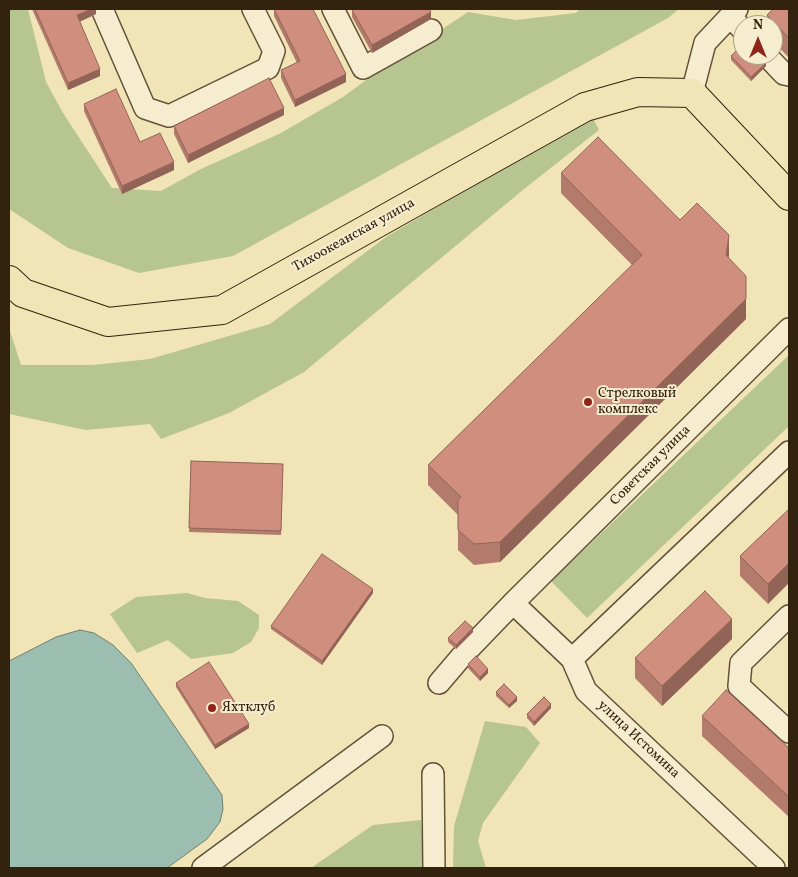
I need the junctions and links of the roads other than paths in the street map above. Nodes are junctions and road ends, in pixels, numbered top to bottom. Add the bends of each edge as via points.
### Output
1 (102, 9) edge
2 (252, 9) edge
3 (333, 9) edge
4 (733, 21) edge
5 (431, 30) dead end
6 (775, 65) edge
7 (789, 76) edge
8 (692, 93) junction
9 (789, 196) edge
10 (9, 280) edge
11 (789, 329) edge
12 (788, 457) edge
13 (513, 603) junction
14 (789, 616) edge
15 (572, 659) junction
16 (439, 683) dead end
17 (789, 732) edge
18 (382, 736) dead end
19 (434, 774) dead end
20 (203, 868) edge
21 (434, 868) edge
22 (774, 868) edge

1 - 2 street via 145,108 169,116 268,68 274,51
3 - 5 street via 363,68
4 - 8 street via 705,43
6 - 7 street
8 - 9 main road
8 - 10 main road, Тихоокеанская улица via 638,92 585,107 222,310 108,322 23,293
11 - 13 street, Советская улица
12 - 15 street
13 - 15 street, улица Истомина
13 - 16 street, Советская улица
14 - 17 street via 741,663 739,686
15 - 22 street, улица Истомина via 586,691
18 - 20 street
19 - 21 street

